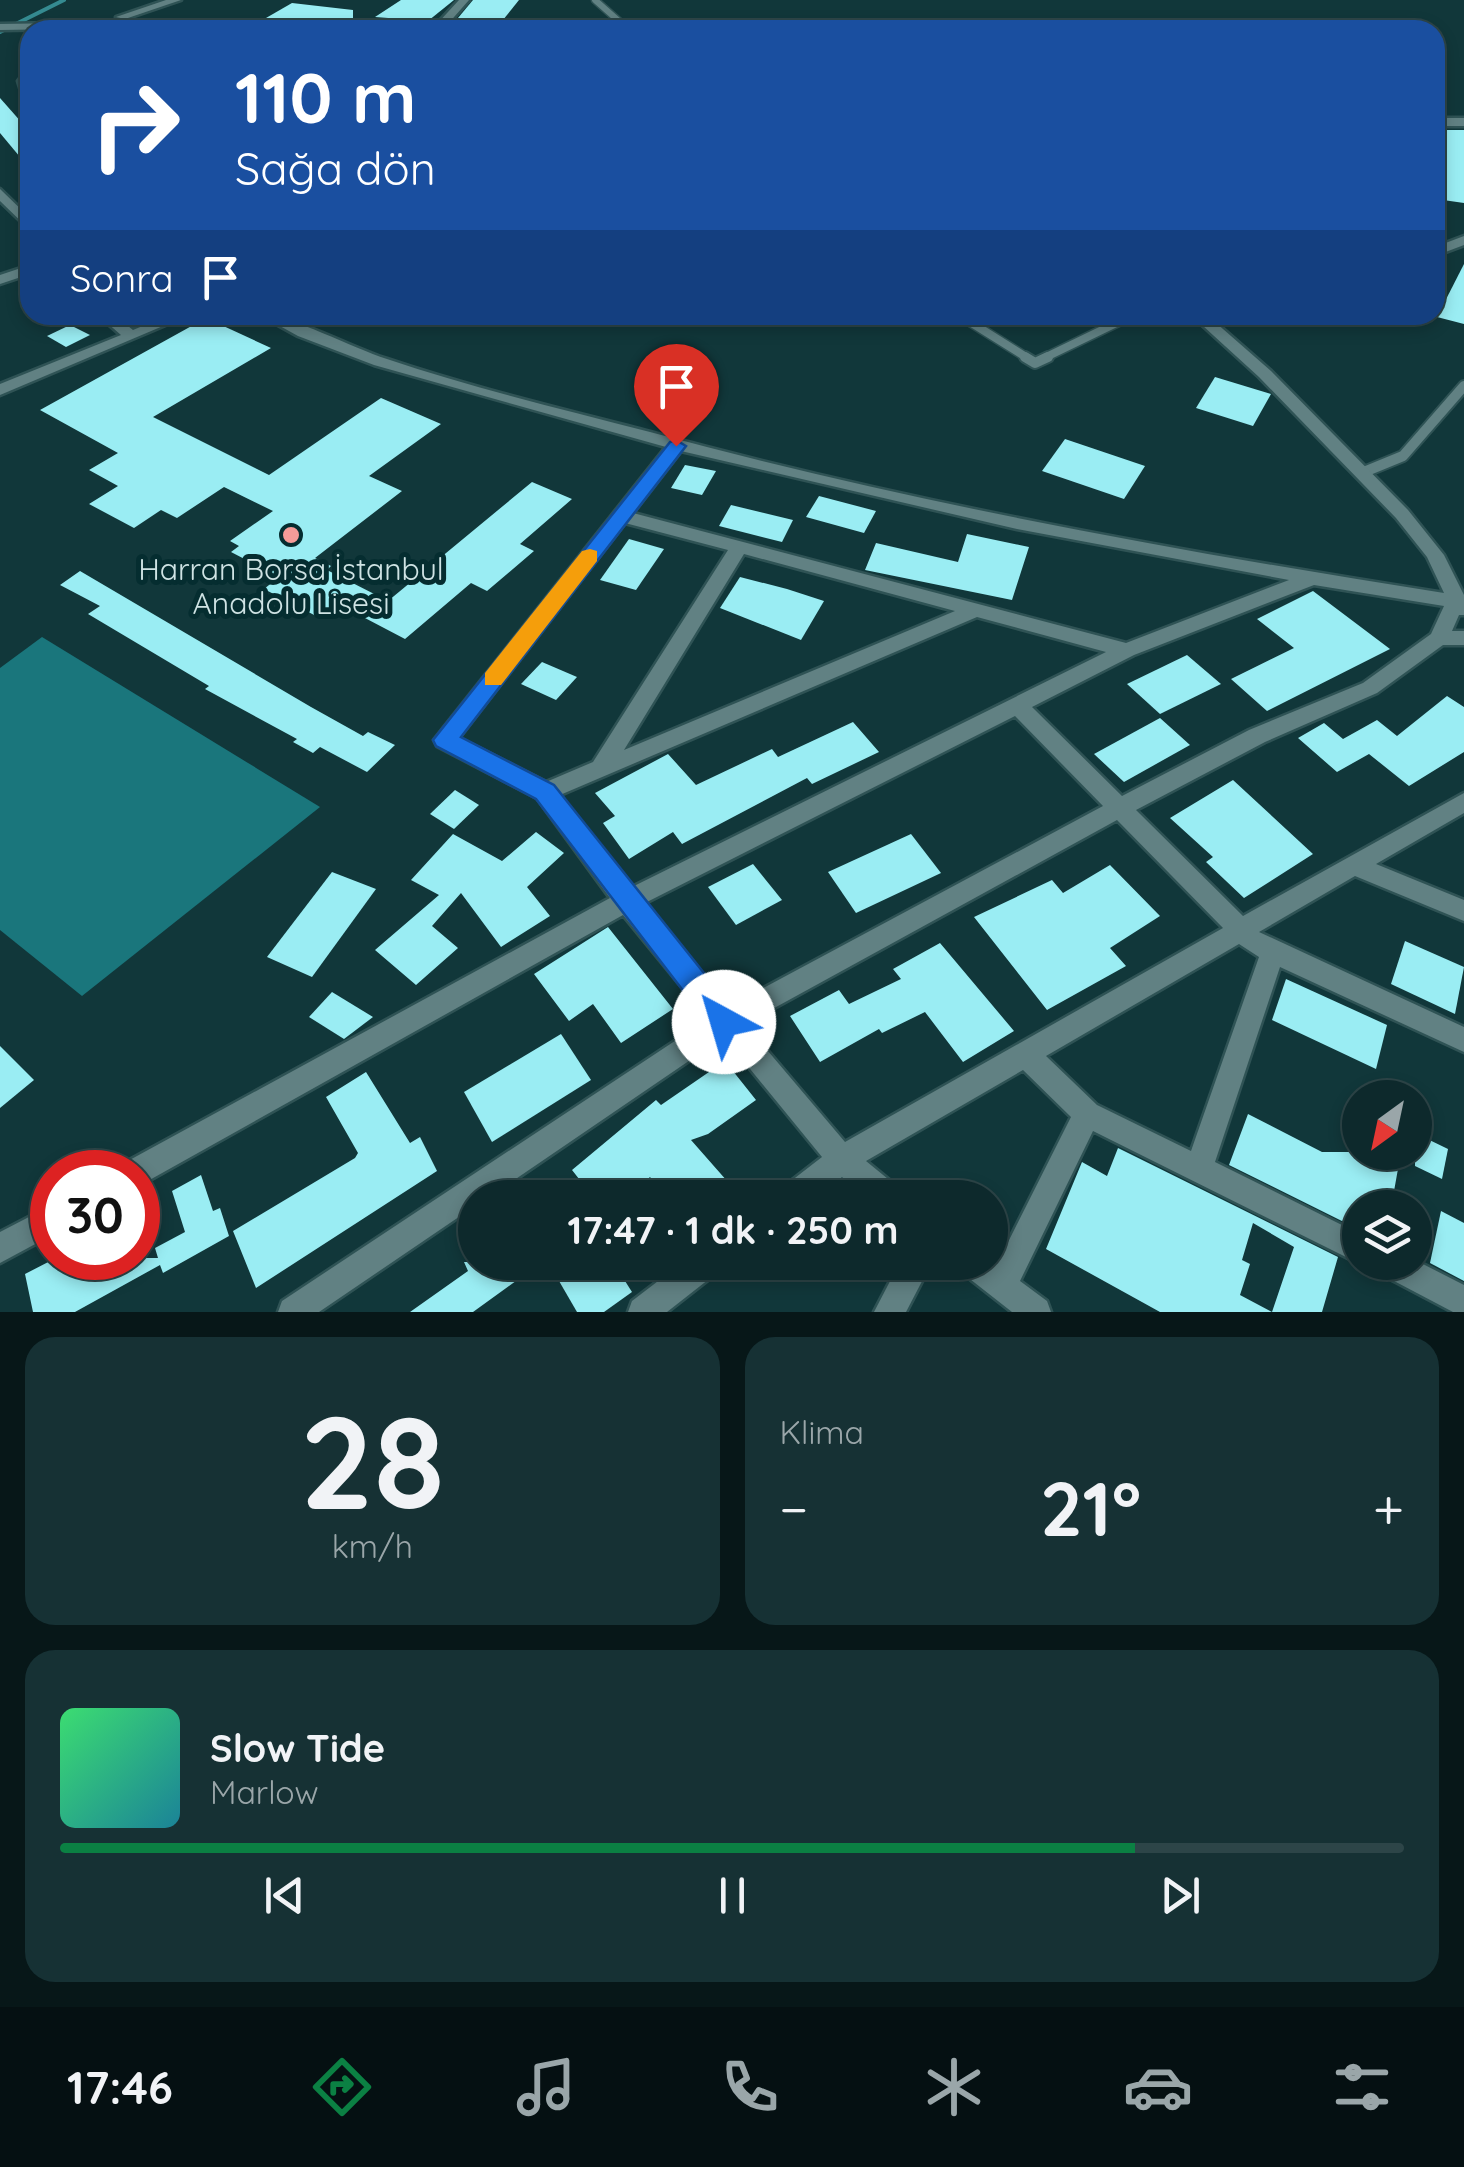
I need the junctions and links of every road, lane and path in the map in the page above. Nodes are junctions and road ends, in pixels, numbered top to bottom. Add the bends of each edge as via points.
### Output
1 (176, 0) edge
2 (464, 0) edge
3 (594, 0) edge
4 (112, 20) edge
5 (445, 20) edge
6 (617, 20) edge
7 (118, 325) edge
8 (156, 325) edge
9 (290, 325) edge
10 (975, 325) edge
11 (1113, 325) edge
12 (1209, 325) edge
13 (131, 335) junction
14 (1464, 386) edge
15 (0, 390) edge
16 (676, 446) junction
17 (1364, 472) junction
18 (622, 516) junction
19 (739, 547) junction
20 (1312, 579) junction
21 (1461, 606) edge
22 (976, 610) junction
23 (1451, 638) edge
24 (1127, 650) junction
25 (1017, 705) junction
26 (601, 768) junction
27 (545, 792) junction
28 (1464, 802) edge
29 (1118, 808) junction
30 (1356, 866) junction
31 (626, 901) junction
32 (1464, 911) edge
33 (1243, 932) junction
34 (1272, 952) junction
35 (724, 1022) junction
36 (1464, 1040) edge
37 (1026, 1055) junction
38 (1087, 1114) junction
39 (160, 1159) edge
40 (842, 1160) junction
41 (1198, 1170) junction
42 (816, 1180) edge
43 (867, 1180) edge
44 (30, 1231) edge
45 (1342, 1240) edge
46 (0, 1248) edge
47 (685, 1280) edge
48 (907, 1280) edge
49 (994, 1280) edge
50 (1423, 1280) edge
51 (1002, 1286) junction
52 (1464, 1300) edge
53 (294, 1312) edge
54 (643, 1312) edge
55 (889, 1312) edge
56 (1036, 1312) edge

1 - 4 street
2 - 5 street
3 - 6 lane
7 - 13 street
8 - 13 street
9 - 16 street via 362,357
10 - 11 lane via 1035,363
12 - 17 street
13 - 15 street
14 - 17 lane via 1403,456
16 - 18 street
16 - 20 street via 960,513
17 - 21 street via 1435,555
18 - 19 street
18 - 27 street via 445,740
19 - 22 street
19 - 26 street
20 - 21 street
20 - 24 street
21 - 23 street
22 - 24 street
22 - 26 street
23 - 29 street via 1370,688 1257,736
24 - 25 street
25 - 29 street
25 - 31 street
26 - 27 street
27 - 31 street
28 - 30 street
29 - 33 street
29 - 35 street
30 - 32 street
30 - 33 street
31 - 35 street
31 - 39 street
33 - 34 street
33 - 37 street
34 - 36 street
34 - 41 street
35 - 40 street
35 - 53 street
37 - 38 street
37 - 40 street
38 - 41 street
38 - 51 street
40 - 42 street
40 - 43 street
41 - 45 street
44 - 46 street
47 - 54 street
48 - 55 street
49 - 51 street
50 - 52 street
51 - 56 street

